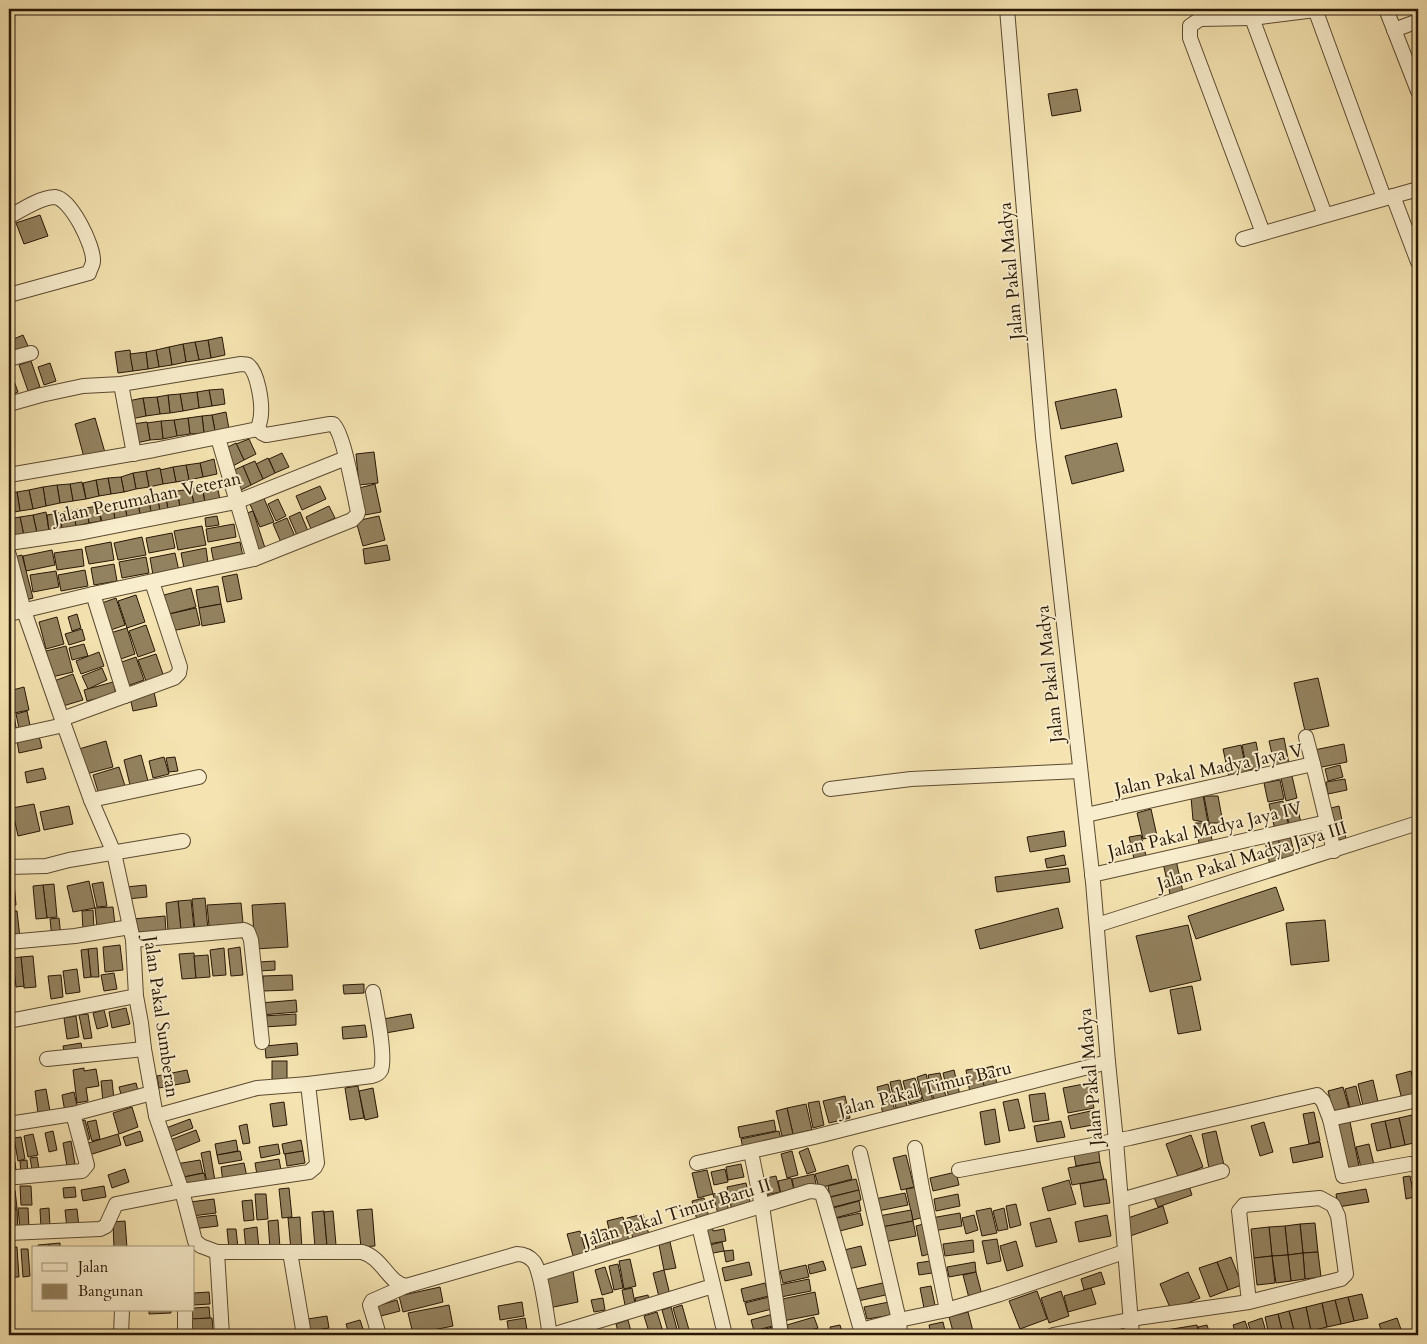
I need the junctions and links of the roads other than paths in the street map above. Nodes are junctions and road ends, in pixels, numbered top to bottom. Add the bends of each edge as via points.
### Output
1 (1007, 9) edge
2 (1317, 9) edge
3 (1386, 9) edge
4 (1252, 18) junction
5 (1418, 21) edge
6 (1394, 30) junction
7 (1418, 91) edge
8 (1418, 189) edge
9 (1388, 197) junction
10 (1325, 216) junction
11 (9, 217) edge
12 (1263, 233) junction
13 (1243, 239) dead end
14 (1418, 262) edge
15 (9, 295) edge
16 (31, 353) dead end
17 (9, 359) edge
18 (121, 384) junction
19 (9, 404) edge
20 (258, 429) junction
21 (218, 438) junction
22 (134, 454) junction
23 (346, 458) junction
24 (9, 475) edge
25 (236, 502) junction
26 (9, 543) edge
27 (9, 556) edge
28 (254, 559) junction
29 (152, 582) junction
30 (93, 594) junction
31 (24, 611) junction
32 (9, 614) edge
33 (125, 696) junction
34 (63, 722) junction
35 (9, 737) edge
36 (1306, 737) dead end
37 (1314, 764) junction
38 (1079, 771) junction
39 (199, 777) dead end
40 (830, 789) dead end
41 (91, 800) junction
42 (1086, 814) junction
43 (1327, 822) junction
44 (1418, 823) edge
45 (183, 841) dead end
46 (1334, 851) junction
47 (114, 853) junction
48 (9, 866) edge
49 (1092, 875) junction
50 (1097, 925) junction
51 (131, 933) junction
52 (9, 942) edge
53 (373, 992) dead end
54 (136, 996) junction
55 (9, 1021) edge
56 (262, 1042) dead end
57 (144, 1049) junction
58 (47, 1060) dead end
59 (1108, 1062) junction
60 (308, 1084) junction
61 (152, 1093) junction
62 (1418, 1100) edge
63 (73, 1114) junction
64 (156, 1116) junction
65 (1330, 1119) junction
66 (9, 1124) edge
67 (1116, 1141) junction
68 (915, 1148) dead end
69 (751, 1152) junction
70 (860, 1153) dead end
71 (698, 1163) dead end
72 (1410, 1164) dead end
73 (959, 1170) dead end
74 (1222, 1171) dead end
75 (17, 1177) dead end
76 (182, 1192) junction
77 (1121, 1200) junction
78 (762, 1206) junction
79 (699, 1226) junction
80 (9, 1233) edge
81 (194, 1244) edge
82 (218, 1252) junction
83 (290, 1252) junction
84 (1124, 1252) junction
85 (539, 1274) junction
86 (406, 1286) junction
87 (713, 1286) junction
88 (1249, 1302) junction
89 (947, 1310) junction
90 (122, 1312) edge
91 (185, 1312) edge
92 (899, 1320) junction
93 (1131, 1320) junction
94 (861, 1332) edge
95 (121, 1335) edge
96 (185, 1335) edge
97 (222, 1335) edge
98 (304, 1335) edge
99 (379, 1335) edge
100 (551, 1335) edge
101 (725, 1335) edge
102 (781, 1335) edge
103 (900, 1335) edge
104 (1053, 1335) edge
105 (1132, 1335) edge

1 - 38 street, Jalan Pakal Madya via 1043,437
2 - 4 street
2 - 9 street
3 - 6 street
4 - 10 street
4 - 12 street via 1200,19 1190,26 1190,38
5 - 6 street
6 - 7 street
8 - 9 street
9 - 10 street
9 - 14 street
10 - 12 street
11 - 15 street via 36,202 60,198 86,233 93,261 89,272
12 - 13 street
16 - 17 street
18 - 19 street via 83,386
18 - 20 street via 246,364 252,370 260,394
18 - 22 street
20 - 21 street
20 - 23 street via 266,435 333,424 338,429
21 - 22 street
21 - 25 street
22 - 24 street
23 - 25 street, Jalan Perumahan Veteran
23 - 28 street via 358,512 355,518
25 - 26 street, Jalan Perumahan Veteran via 84,532
25 - 28 street
27 - 31 street
28 - 29 street
29 - 30 street
29 - 33 street via 180,670 174,678
30 - 31 street
30 - 33 street
31 - 32 street
31 - 34 street
33 - 34 street
34 - 35 street
34 - 41 street
36 - 37 street
37 - 42 street, Jalan Pakal Madya Jaya V
37 - 43 street, Jalan Pakal Madya Jaya V
38 - 40 street via 911,779
38 - 42 street, Jalan Pakal Madya
39 - 41 street
41 - 47 street
42 - 49 street, Jalan Pakal Madya
43 - 46 street, Jalan Pakal Madya Jaya V
43 - 49 street, Jalan Pakal Madya Jaya IV
44 - 46 street, Jalan Pakal Madya Jaya III
45 - 47 street
46 - 50 street, Jalan Pakal Madya Jaya III
47 - 48 street via 46,866
47 - 51 street, Jalan Pakal Sumberan
49 - 50 street, Jalan Pakal Madya
50 - 59 street, Jalan Pakal Madya
51 - 52 street
51 - 54 street, Jalan Pakal Sumberan
51 - 56 street via 248,932
53 - 60 street via 382,1046 380,1072 372,1076
54 - 55 street
54 - 57 street, Jalan Pakal Sumberan
57 - 58 street
57 - 61 street, Jalan Pakal Sumberan
59 - 67 street, Jalan Pakal Madya
59 - 69 street, Jalan Pakal Timur Baru
60 - 64 street via 251,1090
60 - 76 street via 317,1163 312,1170
61 - 63 street
61 - 64 street, Jalan Pakal Sumberan
62 - 65 street
63 - 66 street
63 - 75 street via 85,1169
64 - 76 street, Jalan Pakal Sumberan
65 - 67 street via 1323,1100 1317,1095
65 - 72 street via 1343,1176
67 - 73 street
67 - 77 street, Jalan Pakal Madya
68 - 89 street
69 - 71 street, Jalan Pakal Timur Baru
69 - 78 street
70 - 92 street
74 - 77 street
76 - 80 street via 116,1204 106,1226 100,1229
76 - 81 street, Jalan Pakal Sumberan
77 - 84 street, Jalan Pakal Madya
78 - 79 street, Jalan Pakal Timur Baru II
78 - 94 street, Jalan Pakal Timur Baru II via 810,1191 820,1192
78 - 102 street
79 - 85 street, Jalan Pakal Timur Baru II
79 - 87 street
81 - 82 street
82 - 83 street
82 - 97 street
83 - 86 street via 362,1252 374,1258 397,1283
83 - 98 street
84 - 89 street
84 - 93 street, Jalan Pakal Madya
85 - 86 street via 529,1258 517,1254
85 - 100 street
86 - 99 street via 370,1303
87 - 100 street
87 - 101 street
88 - 88 street via 1241,1208 1244,1205 1320,1198 1332,1205 1338,1216 1344,1277
88 - 93 street
89 - 92 street
90 - 95 street
91 - 96 street
92 - 94 street
92 - 103 street
93 - 104 street
93 - 105 street, Jalan Pakal Madya

